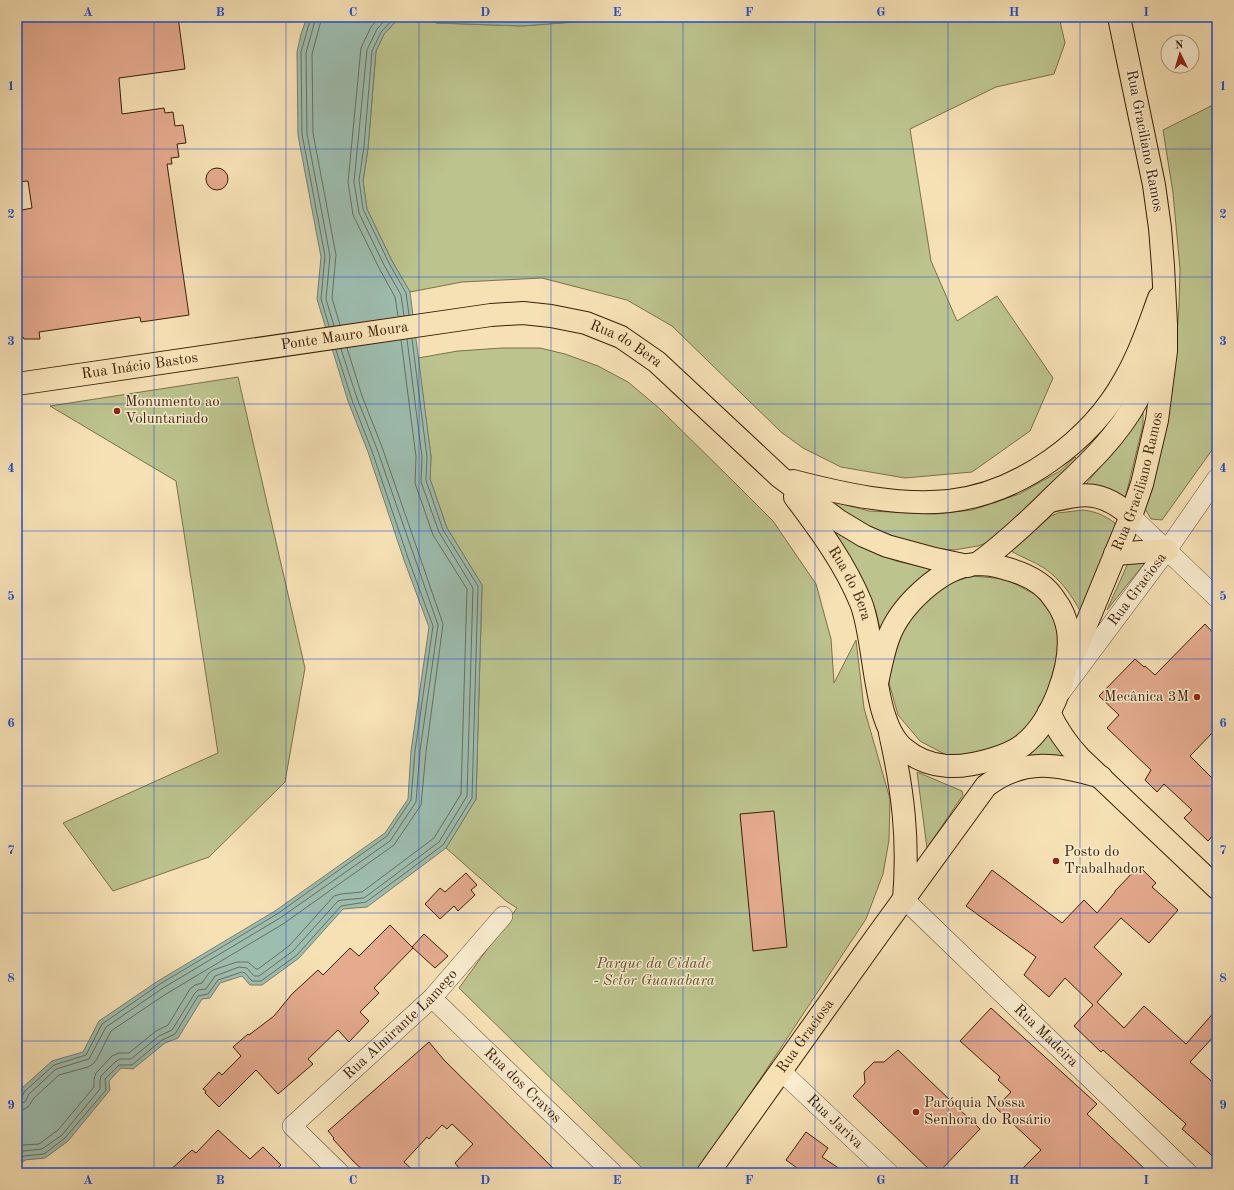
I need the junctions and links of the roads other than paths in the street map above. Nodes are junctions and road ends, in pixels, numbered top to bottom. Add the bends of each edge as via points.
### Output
1 (1119, 17) edge
2 (1163, 266) junction
3 (1159, 298) junction
4 (428, 323) joint
5 (262, 348) joint
6 (17, 384) edge
7 (780, 477) junction
8 (1217, 478) edge
9 (1050, 501) junction
10 (1130, 516) junction
11 (1167, 550) junction
12 (1115, 554) junction
13 (972, 565) junction
14 (1217, 598) edge
15 (877, 684) junction
16 (1055, 699) junction
17 (888, 726) junction
18 (953, 767) junction
19 (1101, 777) junction
20 (986, 786) junction
21 (1217, 888) edge
22 (904, 899) junction
23 (503, 916) dead end
24 (432, 998) junction
25 (781, 1070) junction
26 (340, 1173) edge
27 (613, 1173) edge
28 (708, 1173) edge
29 (889, 1173) edge
30 (1188, 1173) edge

1 - 2 main road, Rua Graciliano Ramos via 1154,185
2 - 3 main road, Rua Graciliano Ramos
2 - 10 main road, Rua Graciliano Ramos via 1166,351 1163,382 1142,484
3 - 7 main road via 1125,380 1103,411 1075,442 1027,475 974,496 949,501 921,502 877,499 831,491
3 - 9 main road, Rua Graciliano Ramos via 1154,343 1148,370 1137,399 1119,429
4 - 5 main road, Ponte Mauro Moura
4 - 7 main road, Rua do Bera via 491,315 551,316 586,323 621,337 657,362
5 - 6 main road, Rua Inácio Bastos
7 - 13 main road, Rua do Bera via 839,521 864,536 907,552
7 - 15 main road, Rua do Bera via 831,546 858,596 868,624
8 - 11 street, Rua Graciosa
9 - 10 main road via 1082,495 1094,496 1106,499
9 - 13 main road, Rua Graciliano Ramos via 1001,546
10 - 11 street
10 - 12 main road, Rua Graciliano Ramos
11 - 12 main road
11 - 14 street
11 - 16 street, Rua Graciosa
12 - 16 main road, Rua Graciliano Ramos
13 - 15 main road via 953,570 937,579 908,606 888,638
13 - 16 main road, Rua do Bera via 999,566 1015,570 1034,579 1051,592 1062,610 1068,630 1068,656
15 - 17 main road, Rua do Bera
16 - 18 main road via 1038,731 1017,750 974,765
16 - 19 main road via 1057,730
17 - 18 main road via 901,747 917,758
17 - 22 main road via 906,823
18 - 20 main road
19 - 20 main road, Rua Graciosa via 1070,768 1044,766 1008,772
19 - 21 main road
20 - 22 main road, Rua Graciosa
22 - 25 main road, Rua Graciosa
22 - 30 street, Rua Madeira
23 - 24 street, Rua Almirante Lamego
24 - 26 street, Rua Almirante Lamego via 292,1126
24 - 27 street, Rua dos Cravos
25 - 28 main road, Rua Graciosa
25 - 29 street, Rua Jariva

